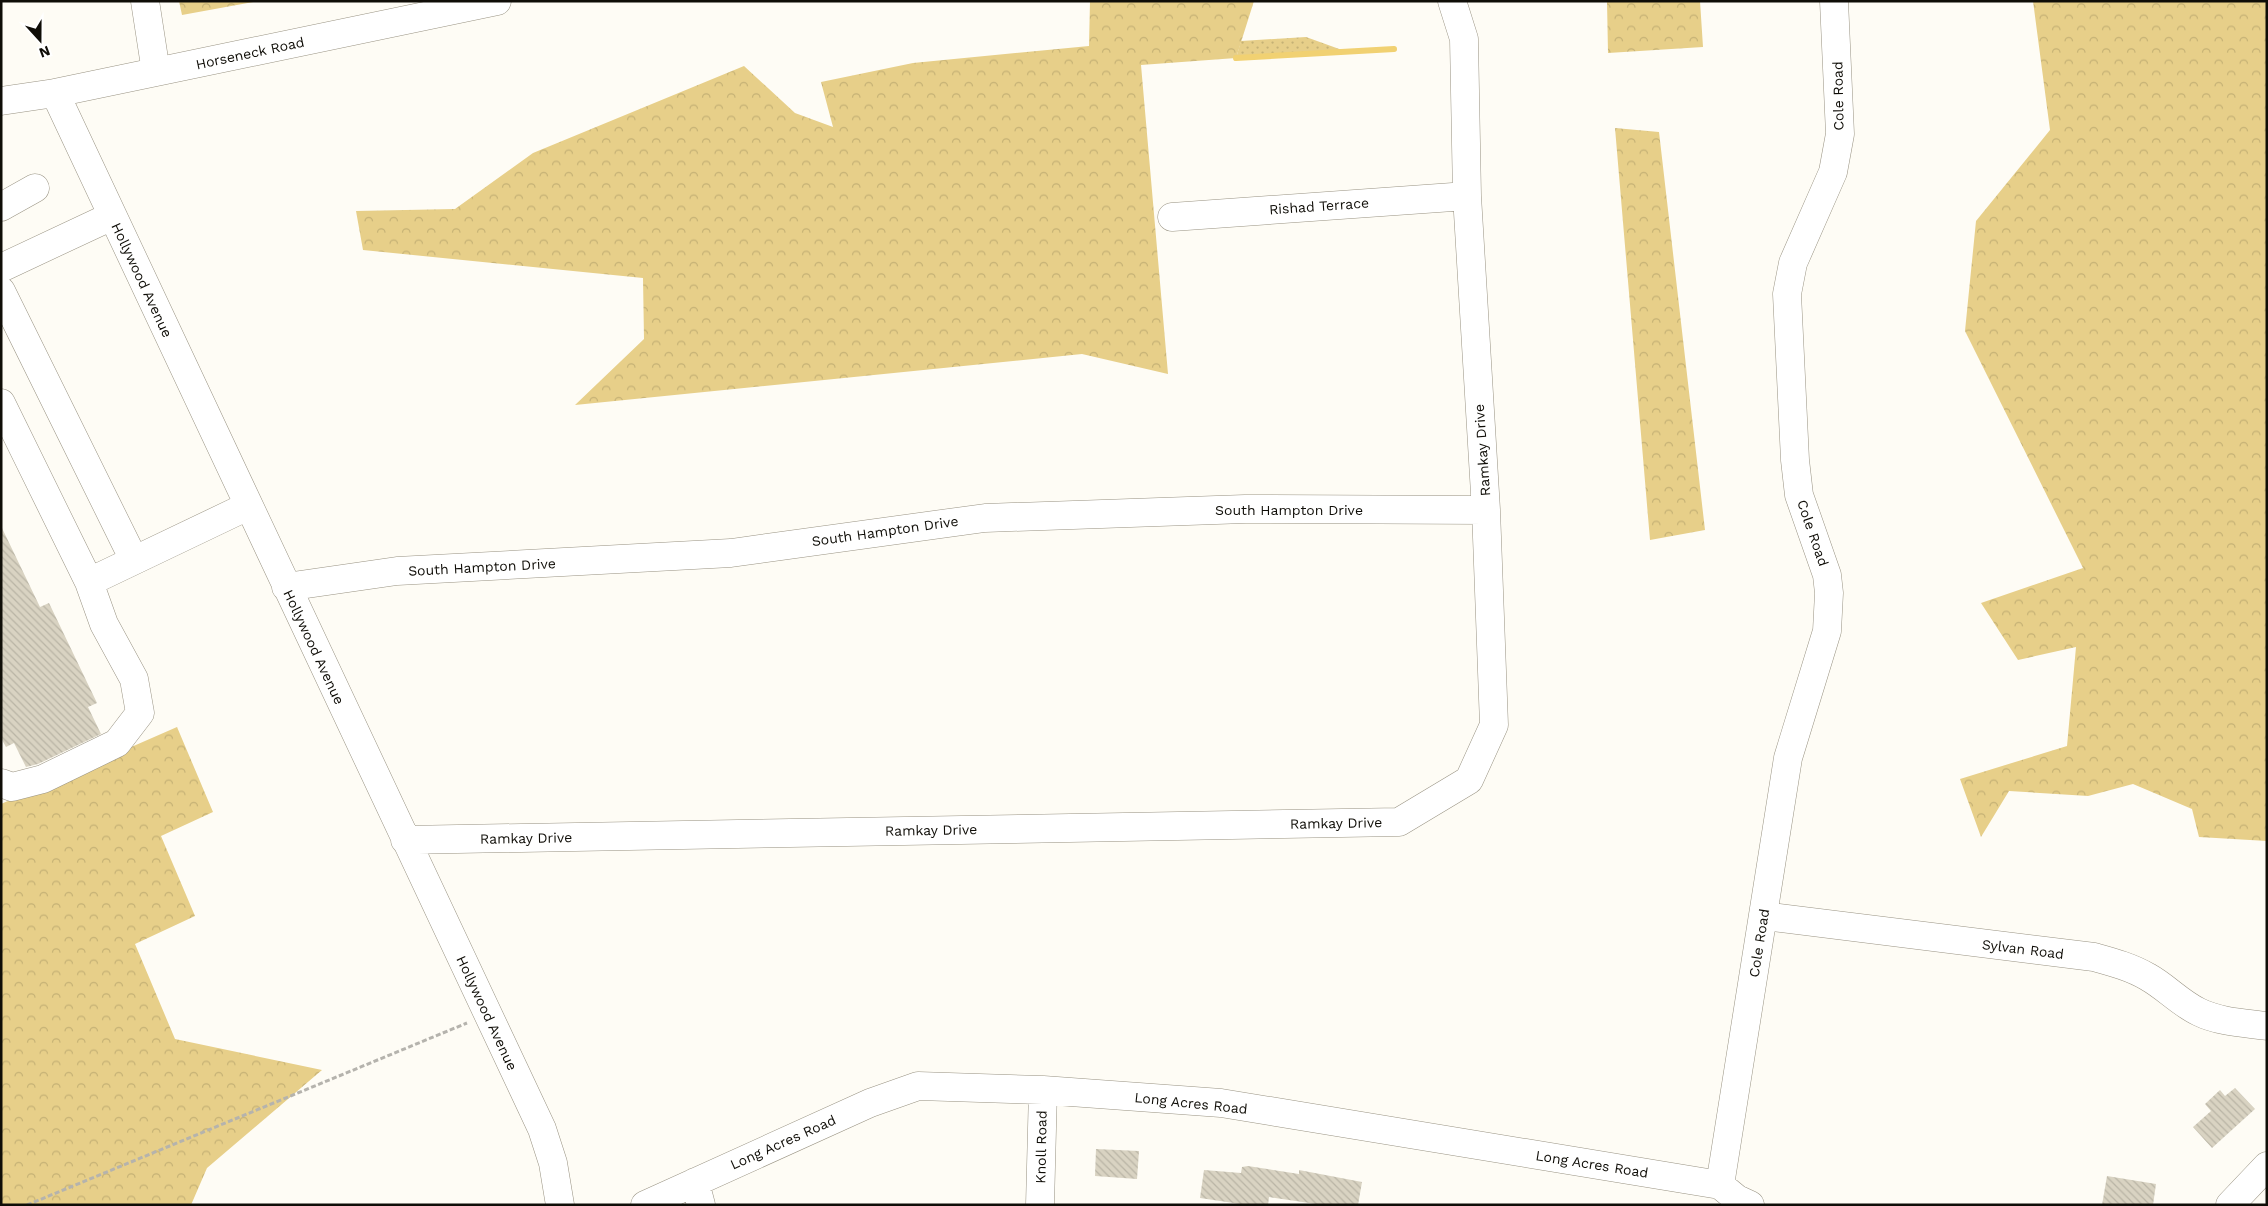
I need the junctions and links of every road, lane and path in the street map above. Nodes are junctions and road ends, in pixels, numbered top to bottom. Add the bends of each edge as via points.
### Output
1 (144, 1) edge
2 (497, 1) edge
3 (1452, 1) edge
4 (1834, 1) edge
5 (156, 72) junction
6 (55, 93) junction
7 (1, 100) edge
8 (35, 188) dead end
9 (1467, 196) junction
10 (1, 207) edge
11 (112, 216) junction
12 (1172, 217) dead end
13 (1, 268) edge
14 (1, 292) edge
15 (1, 403) edge
16 (248, 506) junction
17 (1486, 510) junction
18 (134, 560) junction
19 (89, 582) junction
20 (286, 587) junction
21 (1, 784) edge
22 (405, 840) junction
23 (1764, 916) junction
24 (488, 1014) junction
25 (2267, 1026) edge
26 (1043, 1090) junction
27 (2267, 1166) edge
28 (1720, 1184) junction
29 (698, 1194) edge
30 (27, 1205) edge
31 (560, 1205) edge
32 (645, 1205) edge
33 (1040, 1205) edge
34 (1750, 1205) edge
35 (2230, 1205) edge

1 - 5 street
2 - 5 street, Horseneck Road
3 - 9 street, Ramkay Drive via 1464,39
4 - 23 street, Cole Road via 1840,134 1833,172 1793,263 1787,294 1799,495 1827,575 1829,610 1827,632 1788,758
5 - 6 street, Horseneck Road
6 - 7 street, Horseneck Road
6 - 11 street, Hollywood Avenue
8 - 10 street
9 - 12 street, Rishad Terrace
9 - 17 street, Ramkay Drive
11 - 13 street
11 - 16 street, Hollywood Avenue
14 - 18 street
15 - 19 street
16 - 18 street
16 - 20 street, Hollywood Avenue
17 - 20 street, South Hampton Drive via 1245,509 986,518 731,552 397,571
17 - 22 street, Ramkay Drive via 1494,725 1469,780 1399,822
18 - 19 street
19 - 21 street via 104,624 134,679 140,713 116,743 43,779 12,788
20 - 22 street, Hollywood Avenue
22 - 24 street, Hollywood Avenue
23 - 25 street, Sylvan Road via 2094,957 2149,977 2183,1004 2201,1013 2233,1022
23 - 28 street, Cole Road
24 - 30 path
24 - 31 street, Hollywood Avenue via 542,1129 553,1163
26 - 28 street, Long Acres Road via 1220,1103
26 - 29 street, Long Acres Road via 918,1086 870,1103
26 - 33 street, Knoll Road
27 - 35 street
28 - 34 street via 1737,1199
29 - 32 street, Long Acres Road

